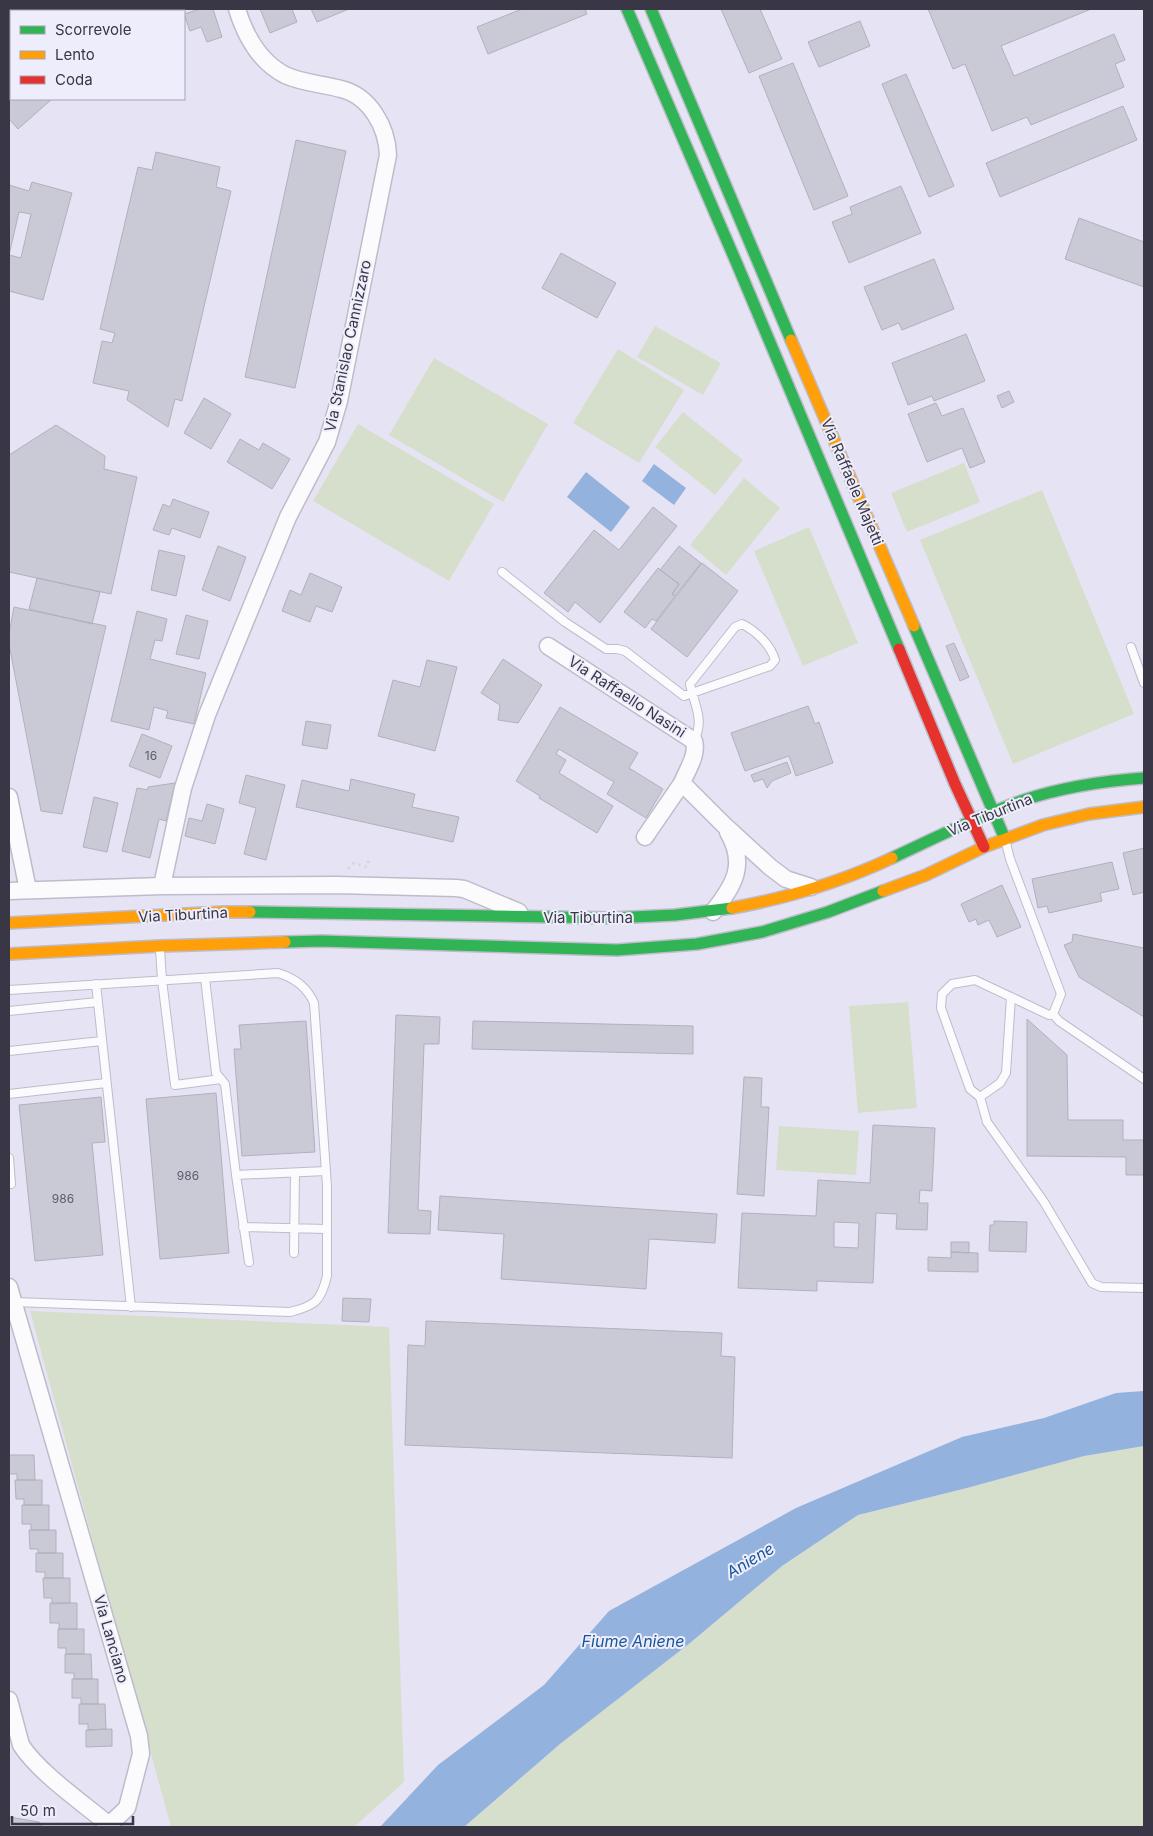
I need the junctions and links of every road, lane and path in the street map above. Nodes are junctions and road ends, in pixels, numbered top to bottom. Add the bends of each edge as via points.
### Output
1 (237, 9) edge
2 (627, 9) edge
3 (651, 9) edge
4 (712, 152) junction
5 (692, 161) junction
6 (754, 256) junction
7 (737, 264) junction
8 (502, 572) dead end
9 (548, 646) dead end
10 (1131, 647) dead end
11 (1144, 682) edge
12 (692, 693) junction
13 (960, 733) junction
14 (694, 741) junction
15 (938, 743) junction
16 (1144, 778) edge
17 (682, 782) junction
18 (9, 797) edge
19 (1144, 807) edge
20 (993, 811) junction
21 (971, 821) junction
22 (723, 824) junction
23 (645, 837) dead end
24 (1005, 839) junction
25 (988, 849) junction
26 (1001, 855) dead end
27 (369, 858) dead end
28 (1010, 860) junction
29 (348, 869) dead end
30 (162, 886) junction
31 (816, 888) junction
32 (28, 890) junction
33 (9, 891) edge
34 (714, 912) junction
35 (536, 918) junction
36 (9, 923) edge
37 (160, 946) junction
38 (9, 954) edge
39 (205, 978) junction
40 (162, 980) junction
41 (96, 984) junction
42 (9, 990) edge
43 (1011, 997) junction
44 (98, 1002) junction
45 (9, 1011) edge
46 (1053, 1014) junction
47 (102, 1041) junction
48 (9, 1051) edge
49 (221, 1079) junction
50 (1144, 1079) edge
51 (106, 1083) junction
52 (9, 1094) edge
53 (980, 1097) junction
54 (9, 1158) edge
55 (326, 1171) junction
56 (294, 1173) junction
57 (236, 1174) junction
58 (12, 1184) dead end
59 (243, 1227) junction
60 (295, 1228) junction
61 (327, 1229) junction
62 (294, 1253) dead end
63 (248, 1262) dead end
64 (1144, 1288) edge
65 (11, 1295) edge
66 (131, 1307) junction
67 (9, 1700) edge
68 (109, 1826) edge

1 - 30 street, Via Stanislao Cannizzaro via 253,45 272,66 292,78 343,89 366,102 380,123 388,156 334,419 321,455 282,531 207,715 183,788
2 - 5 main road, Via Raffaele Majetti
3 - 4 main road, Via Raffaele Majetti
4 - 5 street
4 - 6 main road, Via Raffaele Majetti
5 - 7 main road, Via Raffaele Majetti
6 - 7 street
6 - 13 main road, Via Raffaele Majetti
7 - 15 main road, Via Raffaele Majetti
8 - 12 lane via 565,622 606,649 625,651 684,696
9 - 14 street, Via Raffaello Nasini
10 - 11 lane
12 - 12 lane via 770,666 775,660 774,654 750,628 742,624 735,628 690,684
12 - 14 lane via 699,730
13 - 15 street
13 - 20 main road, Via Raffaele Majetti
14 - 17 street, Via Raffaello Nasini via 694,755
15 - 21 main road, Via Raffaele Majetti
16 - 20 main road, Via Tiburtina via 1064,788
17 - 22 street
17 - 23 street, Via Raffaello Nasini
18 - 32 street
19 - 24 main road, Via Tiburtina via 1072,817
20 - 21 main road, Via Tiburtina
20 - 24 main road, Via Raffaele Majetti
21 - 25 main road, Via Raffaele Majetti
21 - 31 main road, Via Tiburtina via 847,878
22 - 31 street via 786,880
22 - 34 street via 735,847 737,867 731,887
24 - 25 main road, Via Tiburtina
24 - 28 lane
25 - 37 main road, Via Tiburtina via 820,915 745,936 679,947 617,950 330,941
26 - 28 lane
27 - 29 path via 368,867 354,863
28 - 46 lane via 1061,994
30 - 32 street, Via Tiburtina
30 - 35 street, Via Tiburtina via 456,888
31 - 34 main road, Via Tiburtina
32 - 33 street, Via Tiburtina
34 - 35 main road, Via Tiburtina via 651,918
35 - 36 main road, Via Tiburtina via 224,912
37 - 38 main road, Via Tiburtina
37 - 40 lane
39 - 40 lane
39 - 49 lane via 216,1073
39 - 55 lane via 278,973 298,982 311,995 317,1031
40 - 41 lane
40 - 49 lane via 175,1085
41 - 42 lane
41 - 44 lane
43 - 46 lane
43 - 53 lane via 1006,1073 1000,1083
43 - 53 lane via 975,980 952,984 942,994 941,1008 970,1089
44 - 45 lane
44 - 47 lane
46 - 50 lane
47 - 48 lane
47 - 51 lane
49 - 57 lane via 225,1084
51 - 52 lane
51 - 66 lane
53 - 64 lane via 987,1122 1044,1202 1092,1283 1101,1287
54 - 58 lane
55 - 56 lane
55 - 61 lane
56 - 57 lane
56 - 60 lane
57 - 59 lane
59 - 60 lane
59 - 63 lane
60 - 61 lane
60 - 62 lane
61 - 66 lane via 328,1276 317,1302 305,1308 290,1312
65 - 66 lane
65 - 68 street, Via Lanciano via 139,1736 141,1754 126,1808
67 - 68 street, Via Lanciano via 25,1751

